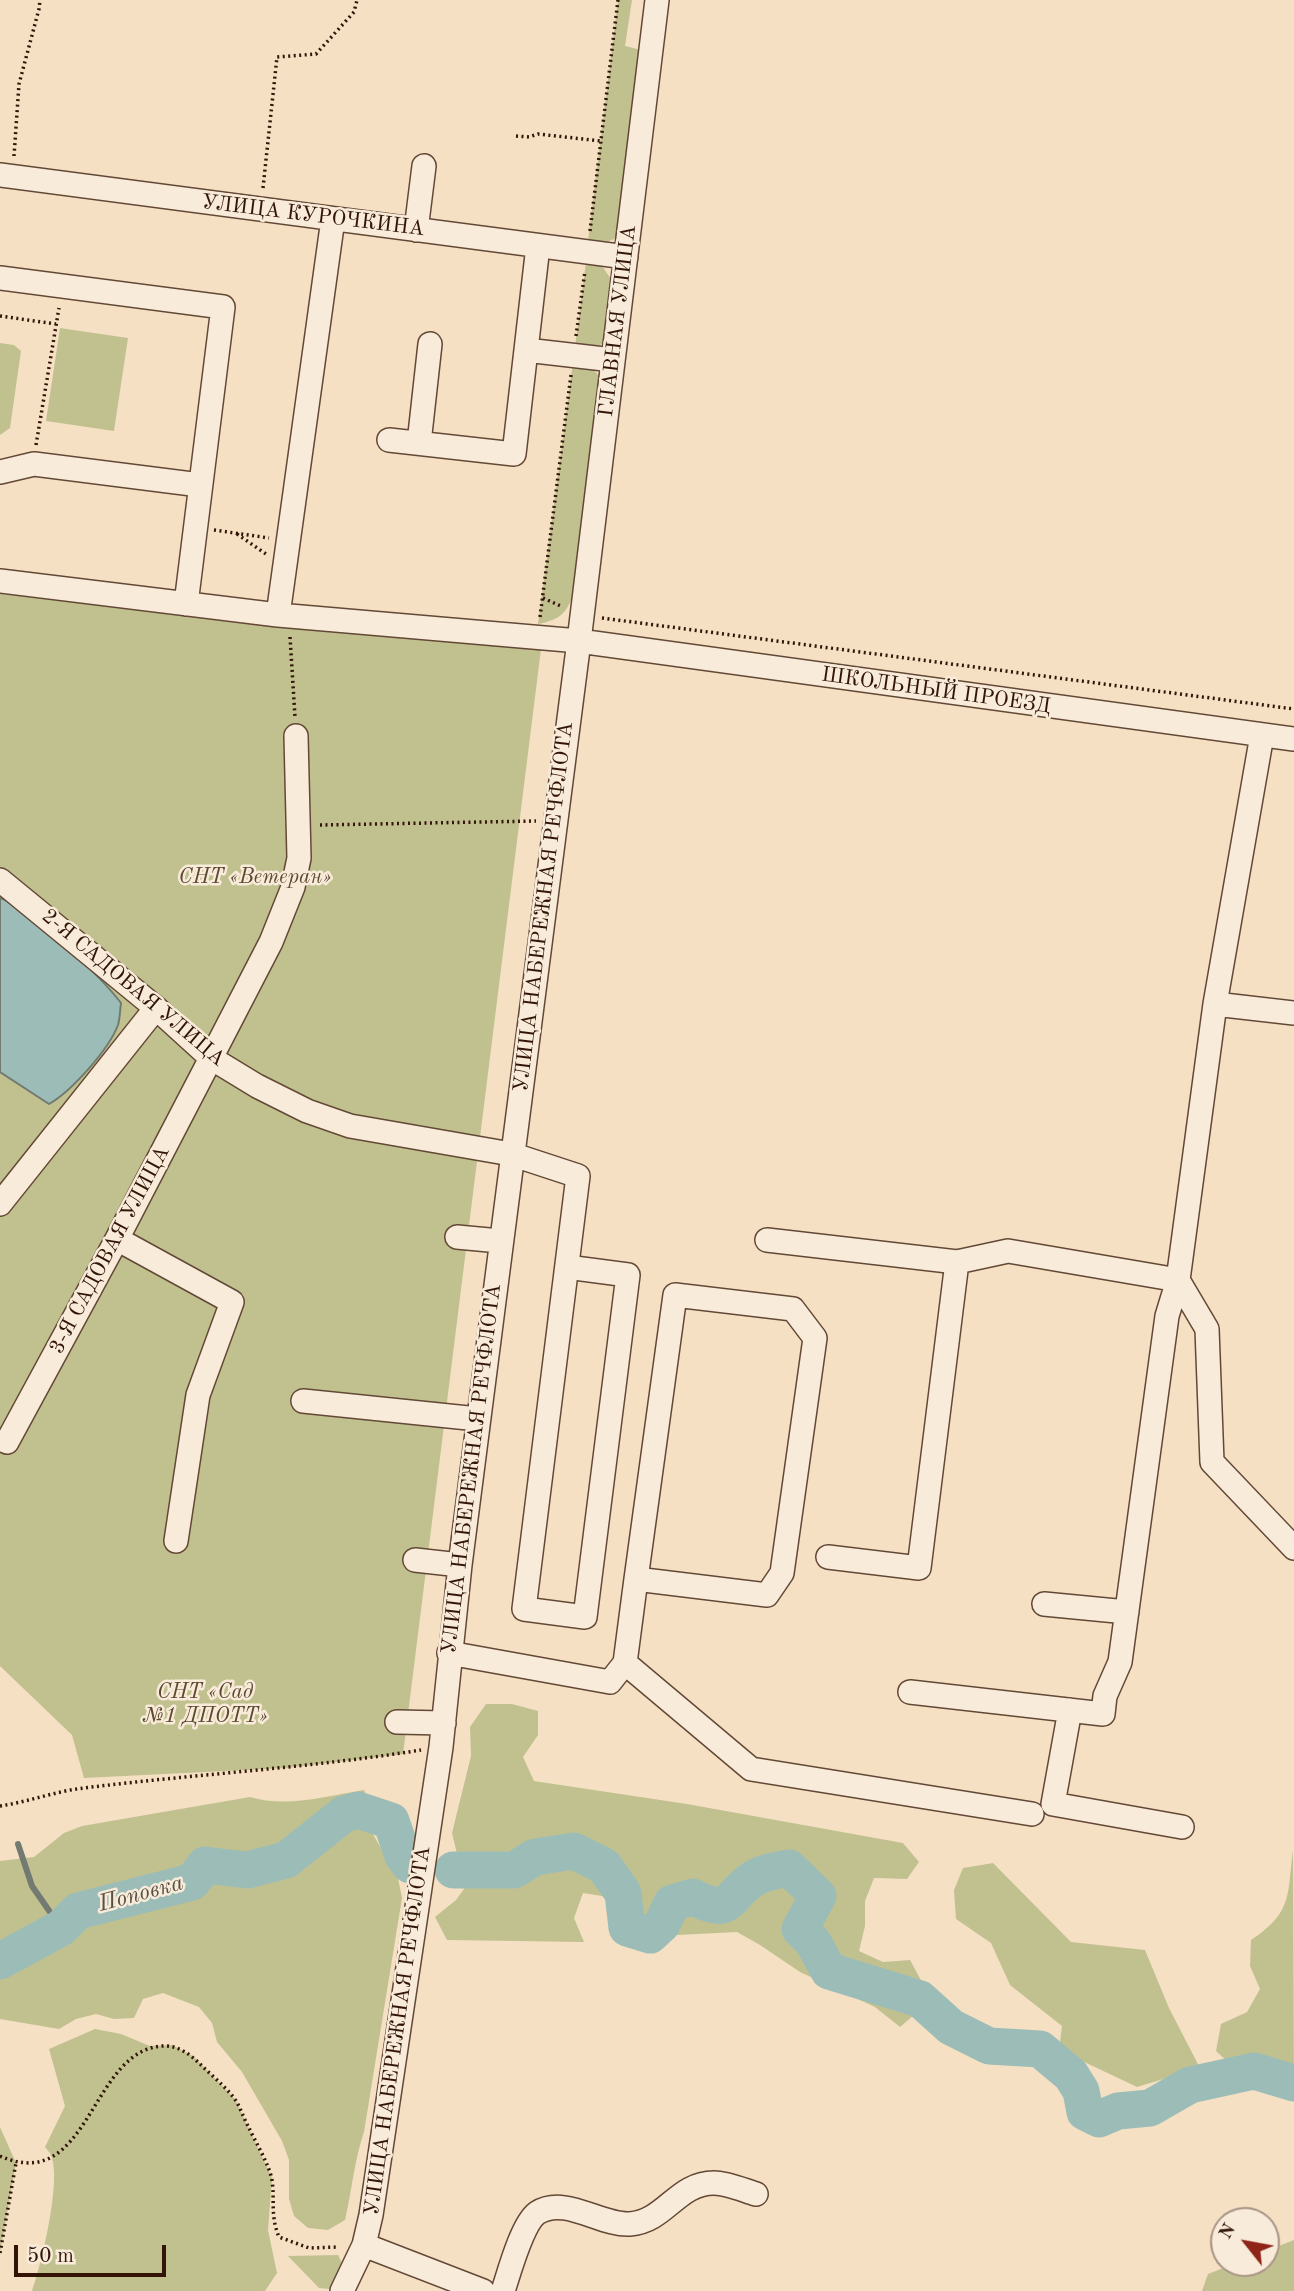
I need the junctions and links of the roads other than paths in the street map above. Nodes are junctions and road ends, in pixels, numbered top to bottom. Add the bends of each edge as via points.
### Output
1 (657, 0) edge
2 (424, 166) dead end
3 (6, 170) edge
4 (333, 219) junction
5 (416, 230) junction
6 (538, 246) junction
7 (626, 257) junction
8 (0, 278) edge
9 (430, 344) dead end
10 (526, 350) junction
11 (613, 360) junction
12 (389, 440) dead end
13 (419, 443) junction
14 (0, 472) edge
15 (200, 485) junction
16 (0, 581) edge
17 (186, 604) junction
18 (278, 615) junction
19 (579, 642) junction
20 (1262, 735) junction
21 (296, 736) road end
22 (1294, 740) edge
23 (0, 880) edge
24 (1215, 1004) junction
25 (156, 1008) junction
26 (1294, 1013) edge
27 (211, 1058) junction
28 (511, 1154) junction
29 (0, 1203) edge
30 (457, 1237) dead end
31 (117, 1239) junction
32 (767, 1240) dead end
33 (500, 1241) junction
34 (957, 1262) junction
35 (567, 1267) junction
36 (1178, 1280) junction
37 (303, 1401) dead end
38 (478, 1419) junction
39 (7, 1442) dead end
40 (176, 1541) dead end
41 (1294, 1548) edge
42 (828, 1557) dead end
43 (415, 1560) dead end
44 (460, 1565) junction
45 (636, 1578) junction
46 (1044, 1604) dead end
47 (1127, 1612) junction
48 (449, 1653) junction
49 (625, 1662) junction
50 (909, 1692) dead end
51 (1070, 1710) junction
52 (397, 1722) dead end
53 (444, 1723) junction
54 (1032, 1814) dead end
55 (1182, 1827) dead end
56 (756, 2194) dead end
57 (364, 2245) junction
58 (342, 2291) edge
59 (483, 2291) edge
60 (503, 2291) edge

1 - 7 street, ГЛАВНАЯ УЛИЦА
2 - 5 street
3 - 4 street, УЛИЦА КУРОЧКИНА
4 - 5 street, УЛИЦА КУРОЧКИНА
4 - 18 street
5 - 6 street, УЛИЦА КУРОЧКИНА
6 - 7 street, УЛИЦА КУРОЧКИНА
6 - 10 street
7 - 11 street, ГЛАВНАЯ УЛИЦА
8 - 15 street via 223,307
9 - 13 street
10 - 11 street
10 - 13 street via 514,454
11 - 19 street, ГЛАВНАЯ УЛИЦА
12 - 13 street
14 - 15 street via 34,464
15 - 17 street
16 - 17 street
17 - 18 street
18 - 19 street
19 - 20 street, ШКОЛЬНЫЙ ПРОЕЗД
19 - 28 street, УЛИЦА НАБЕРЕЖНАЯ РЕЧФЛОТА
20 - 22 street, ШКОЛЬНЫЙ ПРОЕЗД
20 - 24 street
21 - 27 street, 3-Я САДОВАЯ УЛИЦА via 299,858 293,887 271,942
23 - 25 street, 2-Я САДОВАЯ УЛИЦА
24 - 26 street
24 - 36 street
25 - 27 street, 2-Я САДОВАЯ УЛИЦА
25 - 29 street
27 - 28 street, 2-Я САДОВАЯ УЛИЦА via 307,1111 350,1126
27 - 31 street, 3-Я САДОВАЯ УЛИЦА
28 - 33 street, УЛИЦА НАБЕРЕЖНАЯ РЕЧФЛОТА
28 - 35 street, 2-Я САДОВАЯ УЛИЦА via 578,1176
30 - 33 street
31 - 39 street, 3-Я САДОВАЯ УЛИЦА
31 - 40 street via 232,1302 198,1395
32 - 34 street
33 - 38 street, УЛИЦА НАБЕРЕЖНАЯ РЕЧФЛОТА
34 - 36 street via 1008,1251
34 - 42 street via 919,1568
35 - 35 street via 628,1275 585,1617 523,1609
36 - 41 street via 1207,1329 1212,1462
36 - 47 street via 1167,1316
37 - 38 street
38 - 44 street, УЛИЦА НАБЕРЕЖНАЯ РЕЧФЛОТА
43 - 44 street
44 - 48 street, УЛИЦА НАБЕРЕЖНАЯ РЕЧФЛОТА
45 - 45 street via 675,1295 793,1309 815,1338 782,1573 767,1595
45 - 49 street
46 - 47 street
47 - 51 street via 1120,1661 1105,1696 1103,1714
48 - 49 street via 610,1682
48 - 53 street, УЛИЦА НАБЕРЕЖНАЯ РЕЧФЛОТА
49 - 54 street via 751,1769
50 - 51 street
51 - 55 street via 1053,1804
52 - 53 street
53 - 57 street, УЛИЦА НАБЕРЕЖНАЯ РЕЧФЛОТА
56 - 60 street via 716,2183 690,2187 644,2223 622,2224 568,2208 547,2208 535,2214 524,2232
57 - 58 street, УЛИЦА НАБЕРЕЖНАЯ РЕЧФЛОТА
57 - 59 street

